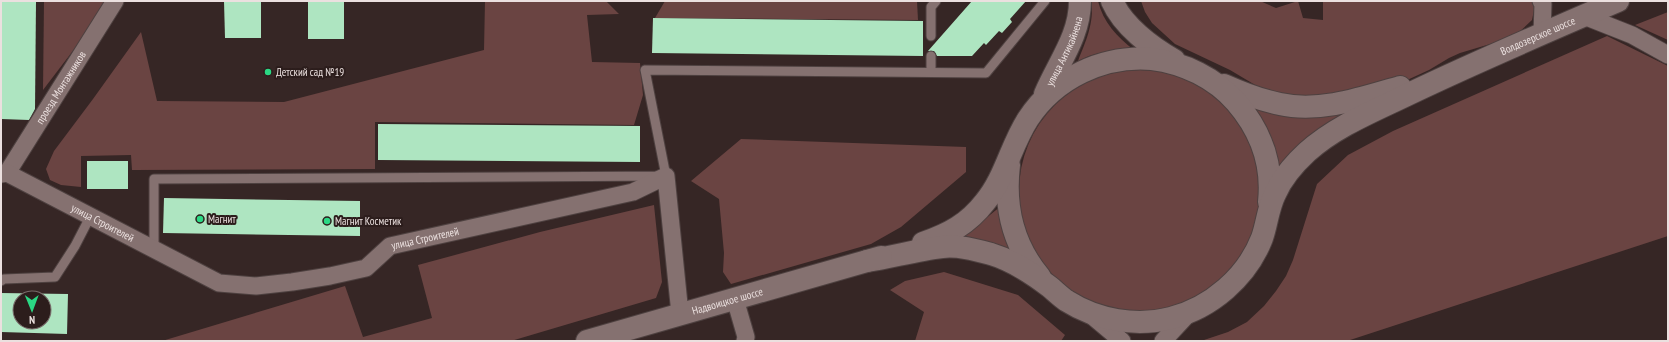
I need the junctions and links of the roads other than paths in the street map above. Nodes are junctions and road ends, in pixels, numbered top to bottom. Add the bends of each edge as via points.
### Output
1 (115, 1) edge
2 (936, 1) edge
3 (1044, 1) edge
4 (1080, 1) edge
5 (1112, 1) edge
6 (1541, 1) edge
7 (1618, 1) edge
8 (1584, 16) junction
9 (1542, 34) junction
10 (931, 36) dead end
11 (1668, 55) edge
12 (931, 56) dead end
13 (931, 71) junction
14 (1457, 71) junction
15 (1206, 77) junction
16 (1043, 100) junction
17 (1016, 141) junction
18 (4, 174) edge
19 (666, 176) junction
20 (1268, 214) junction
21 (90, 217) junction
22 (154, 249) junction
23 (867, 261) junction
24 (1, 281) edge
25 (1047, 285) junction
26 (735, 300) junction
27 (1191, 311) junction
28 (1088, 312) junction
29 (680, 314) junction
30 (588, 341) edge
31 (745, 341) edge
32 (1122, 341) edge
33 (1163, 341) edge

1 - 18 street, проезд Монтажников
2 - 10 lane via 931,7
3 - 13 lane via 986,72
4 - 16 main road, улица Антикайнена via 1078,23 1073,37
5 - 15 main road via 1122,16 1148,43
6 - 9 street
7 - 8 main road, Волдозерское шоссе
8 - 9 main road, Волдозерское шоссе
8 - 11 street via 1632,35
9 - 14 main road, Волдозерское шоссе
12 - 13 lane
13 - 19 lane via 645,70
14 - 15 main road via 1356,100 1299,106 1280,105
14 - 20 main road via 1333,132 1309,150 1283,179
15 - 16 main road via 1174,63 1127,59 1081,72 1054,89
15 - 20 main road via 1230,95 1247,115 1260,137 1271,188
16 - 17 main road via 1028,119
17 - 23 main road via 986,202 960,227 945,236
17 - 25 main road via 1008,173 1010,218 1018,243 1030,265
18 - 21 street, улица Строителей
19 - 22 street, улица Строителей via 633,192 390,246 366,268 292,282 256,286 219,283
19 - 22 lane via 154,179
19 - 29 street
20 - 27 main road via 1261,239 1250,262 1214,299
21 - 22 street, улица Строителей
21 - 24 lane via 55,278
23 - 25 main road via 944,247 976,250 1004,258
23 - 26 main road, Надвоицкое шоссе
25 - 28 main road via 1066,300
26 - 29 main road, Надвоицкое шоссе
26 - 31 street
27 - 28 main road via 1150,322 1129,322
27 - 33 street
28 - 32 street
29 - 30 main road, Надвоицкое шоссе

